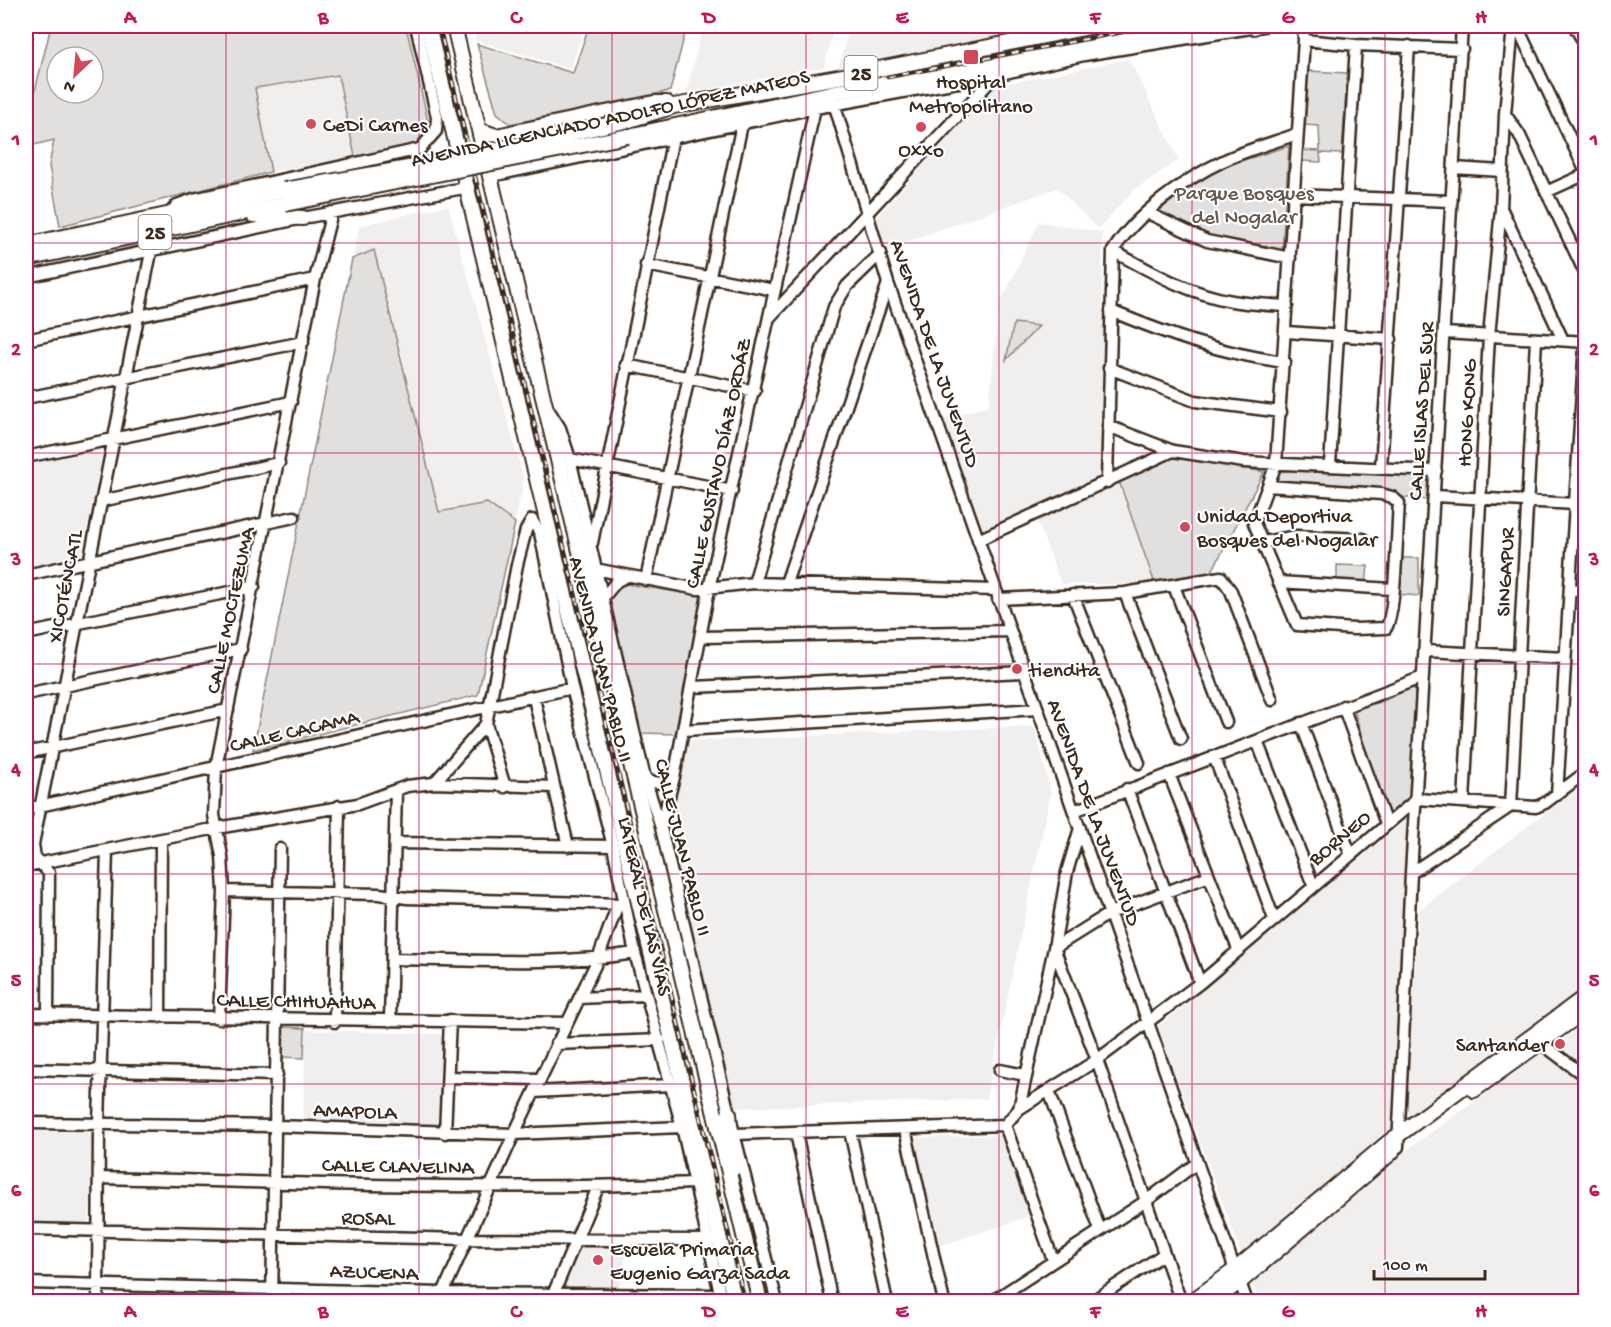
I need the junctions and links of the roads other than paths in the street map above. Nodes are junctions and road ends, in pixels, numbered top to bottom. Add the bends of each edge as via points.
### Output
1 (416, 26) edge
2 (428, 26) edge
3 (454, 26) edge
4 (1094, 26) edge
5 (1204, 26) edge
6 (1257, 26) edge
7 (1303, 26) edge
8 (1462, 26) edge
9 (1515, 26) edge
10 (1578, 26) edge
11 (1045, 30) edge
12 (1304, 40) junction
13 (1586, 40) edge
14 (1356, 45) junction
15 (1409, 46) junction
16 (1461, 49) junction
17 (996, 75) junction
18 (833, 98) junction
19 (674, 106) junction
20 (815, 108) junction
21 (1504, 114) junction
22 (715, 118) junction
23 (742, 124) junction
24 (479, 130) junction
25 (1297, 134) junction
26 (503, 135) junction
27 (673, 137) junction
28 (1454, 168) junction
29 (1502, 171) junction
30 (510, 172) junction
31 (1586, 173) edge
32 (491, 176) junction
33 (469, 187) junction
34 (1546, 192) junction
35 (1293, 195) junction
36 (284, 197) junction
37 (1347, 198) junction
38 (1400, 200) junction
39 (1451, 201) junction
40 (1501, 209) junction
41 (332, 212) junction
42 (236, 213) junction
43 (869, 213) junction
44 (1148, 213) junction
45 (167, 216) junction
46 (303, 218) junction
47 (155, 232) junction
48 (154, 250) junction
49 (1113, 251) junction
50 (881, 253) junction
51 (26, 254) edge
52 (1290, 258) junction
53 (646, 265) junction
54 (1586, 275) edge
55 (26, 277) edge
56 (710, 277) junction
57 (315, 279) junction
58 (888, 283) junction
59 (774, 290) junction
60 (1287, 306) junction
61 (1111, 311) junction
62 (139, 316) junction
63 (769, 318) junction
64 (1286, 332) junction
65 (1445, 333) junction
66 (1339, 336) junction
67 (1489, 336) junction
68 (1390, 339) junction
69 (26, 340) edge
70 (1536, 340) junction
71 (1563, 340) junction
72 (303, 342) junction
73 (1585, 342) edge
74 (1285, 362) junction
75 (626, 365) junction
76 (1109, 368) junction
77 (125, 378) junction
78 (689, 378) junction
79 (754, 391) junction
80 (26, 398) edge
81 (291, 402) junction
82 (546, 406) junction
83 (1281, 412) junction
84 (1108, 426) junction
85 (113, 439) junction
86 (1173, 451) junction
87 (26, 457) edge
88 (570, 459) junction
89 (279, 462) junction
90 (1276, 464) junction
91 (606, 465) junction
92 (1330, 465) junction
93 (1381, 467) junction
94 (1436, 471) junction
95 (668, 478) junction
96 (1107, 482) junction
97 (1268, 486) junction
98 (732, 490) junction
99 (1435, 496) junction
100 (1481, 499) junction
101 (101, 501) junction
102 (1527, 502) junction
103 (1575, 504) junction
104 (294, 517) dead end
105 (267, 524) junction
106 (1363, 539) dead end
107 (978, 540) junction
108 (1263, 542) junction
109 (591, 549) junction
110 (89, 562) junction
111 (595, 569) junction
112 (26, 575) edge
113 (628, 576) junction
114 (646, 580) junction
115 (1278, 582) junction
116 (754, 583) junction
117 (786, 583) junction
118 (1174, 586) junction
119 (255, 587) junction
120 (1392, 589) junction
121 (1570, 589) junction
122 (709, 590) junction
123 (1586, 590) edge
124 (1125, 593) junction
125 (997, 594) junction
126 (1073, 595) junction
127 (602, 599) junction
128 (76, 624) junction
129 (1009, 631) junction
130 (26, 634) edge
131 (701, 638) junction
132 (241, 649) junction
133 (1426, 651) junction
134 (1473, 653) junction
135 (1519, 656) junction
136 (1565, 658) junction
137 (1023, 672) junction
138 (1423, 677) junction
139 (572, 682) junction
140 (64, 686) junction
141 (693, 687) junction
142 (26, 694) edge
143 (534, 698) junction
144 (1272, 700) dead end
145 (492, 705) junction
146 (1343, 706) junction
147 (1038, 709) junction
148 (228, 710) junction
149 (1226, 722) dead end
150 (1301, 723) junction
151 (486, 724) junction
152 (684, 730) junction
153 (1181, 739) dead end
154 (1257, 741) junction
155 (52, 748) junction
156 (26, 753) edge
157 (1214, 756) junction
158 (1139, 763) dead end
159 (216, 767) junction
160 (675, 772) junction
161 (1586, 772) edge
162 (1169, 774) junction
163 (645, 778) junction
164 (434, 783) junction
165 (505, 787) junction
166 (555, 787) junction
167 (1127, 789) junction
168 (396, 791) junction
169 (1557, 795) junction
170 (1417, 799) junction
171 (1464, 802) junction
172 (41, 806) junction
173 (339, 806) junction
174 (1511, 806) junction
175 (26, 810) edge
176 (1074, 811) junction
177 (1386, 824) junction
178 (217, 828) junction
179 (661, 828) junction
180 (1080, 828) junction
181 (162, 840) junction
182 (395, 843) junction
183 (568, 846) junction
184 (613, 846) junction
185 (280, 849) dead end
186 (107, 851) junction
187 (1350, 853) junction
188 (40, 862) junction
189 (26, 866) edge
190 (1411, 873) junction
191 (1209, 876) junction
192 (1312, 885) junction
193 (225, 891) junction
194 (281, 893) junction
195 (338, 893) junction
196 (1164, 893) junction
197 (394, 895) junction
198 (621, 904) junction
199 (1110, 913) junction
200 (1274, 919) junction
201 (1054, 948) junction
202 (1238, 949) junction
203 (635, 953) junction
204 (393, 959) junction
205 (598, 959) junction
206 (1200, 983) junction
207 (646, 995) junction
208 (1586, 996) edge
209 (579, 998) junction
210 (1586, 1010) edge
211 (26, 1014) edge
212 (48, 1015) junction
213 (103, 1017) junction
214 (160, 1017) junction
215 (219, 1019) junction
216 (1552, 1019) junction
217 (278, 1020) junction
218 (450, 1020) junction
219 (390, 1021) junction
220 (335, 1022) junction
221 (567, 1023) junction
222 (1150, 1023) junction
223 (660, 1040) junction
224 (1540, 1043) junction
225 (556, 1044) junction
226 (1507, 1052) junction
227 (1097, 1060) junction
228 (26, 1069) edge
229 (101, 1070) junction
230 (1000, 1070) dead end
231 (277, 1074) junction
232 (1025, 1075) junction
233 (448, 1077) junction
234 (1586, 1077) edge
235 (539, 1079) junction
236 (1482, 1085) junction
237 (671, 1086) junction
238 (1049, 1091) junction
239 (534, 1092) junction
240 (1018, 1109) junction
241 (729, 1114) junction
242 (26, 1123) edge
243 (99, 1125) junction
244 (1005, 1125) junction
245 (276, 1126) junction
246 (682, 1127) junction
247 (904, 1129) junction
248 (850, 1131) junction
249 (446, 1133) junction
250 (796, 1133) junction
251 (514, 1134) junction
252 (736, 1134) junction
253 (1398, 1141) junction
254 (1197, 1163) junction
255 (101, 1178) junction
256 (276, 1182) junction
257 (694, 1183) junction
258 (490, 1186) junction
259 (598, 1186) junction
260 (734, 1200) junction
261 (1146, 1201) junction
262 (26, 1229) edge
263 (1100, 1230) junction
264 (99, 1231) junction
265 (275, 1234) junction
266 (467, 1239) junction
267 (577, 1240) junction
268 (714, 1240) junction
269 (1164, 1254) junction
270 (1053, 1260) junction
271 (1237, 1276) junction
272 (26, 1283) edge
273 (99, 1285) junction
274 (272, 1287) junction
275 (441, 1297) edge
276 (552, 1297) edge
277 (722, 1298) edge
278 (651, 1299) edge
279 (98, 1302) edge
280 (272, 1302) edge
281 (735, 1302) edge
282 (760, 1302) edge
283 (777, 1302) edge
284 (832, 1302) edge
285 (887, 1302) edge
286 (944, 1302) edge
287 (991, 1302) edge
288 (1091, 1302) edge
289 (1181, 1302) edge
290 (1191, 1302) edge
291 (1210, 1302) edge
292 (1246, 1302) edge

1 - 45 street via 437,117 436,131 420,148 194,199 177,205
2 - 33 main road, AVENIDA JUAN PABLO II
3 - 24 main road, AVENIDA JUAN PABLO II
4 - 11 main road, AVENIDA LICENCIADO ADOLFO LÓPEZ MATEOS / 25
5 - 18 main road, AVENIDA LICENCIADO ADOLFO LÓPEZ MATEOS / 25
6 - 17 street via 1083,55
7 - 12 street
8 - 16 street, CALLE ISLAS DEL SUR
9 - 21 street, HONG KONG
9 - 31 street
10 - 13 highway
11 - 19 main road, AVENIDA LICENCIADO ADOLFO LÓPEZ MATEOS / 25 via 849,75
12 - 14 street
12 - 25 street
14 - 15 street
14 - 37 street
15 - 16 street
15 - 38 street
16 - 28 street, CALLE ISLAS DEL SUR
17 - 18 street
17 - 43 street
18 - 20 street
18 - 22 main road, AVENIDA LICENCIADO ADOLFO LÓPEZ MATEOS / 25
18 - 43 street, AVENIDA DE LA JUVENTUD
19 - 26 main road via 654,103
19 - 36 main road, AVENIDA LICENCIADO ADOLFO LÓPEZ MATEOS / 25, bridge via 629,120
20 - 23 street
20 - 59 street, CALLE GUSTAVO DÍAZ ORDÁZ
21 - 29 street, HONG KONG
21 - 34 street via 1519,134
22 - 23 main road
22 - 36 main road, AVENIDA LICENCIADO ADOLFO LÓPEZ MATEOS / 25, bridge
23 - 27 street
23 - 56 street
24 - 26 main road via 490,136
24 - 32 main road, AVENIDA JUAN PABLO II
25 - 35 street
25 - 44 street via 1209,168
26 - 30 street via 498,155
27 - 30 street
27 - 53 street
28 - 29 street
28 - 39 street, CALLE ISLAS DEL SUR
29 - 40 street, HONG KONG
30 - 32 street
31 - 34 street
32 - 82 main road, AVENIDA JUAN PABLO II
33 - 41 street
33 - 268 main road, AVENIDA JUAN PABLO II
34 - 54 street
35 - 37 street
35 - 52 street
36 - 42 main road, AVENIDA LICENCIADO ADOLFO LÓPEZ MATEOS / 25
36 - 45 main road, AVENIDA LICENCIADO ADOLFO LÓPEZ MATEOS / 25
37 - 38 street
37 - 66 street
38 - 39 street
38 - 68 street
39 - 65 street, CALLE ISLAS DEL SUR
40 - 67 street, HONG KONG
40 - 71 street
41 - 46 street
41 - 57 street, CALLE MOCTEZUMA
42 - 46 main road
42 - 47 main road, AVENIDA LICENCIADO ADOLFO LÓPEZ MATEOS / 25
43 - 50 street, AVENIDA DE LA JUVENTUD
43 - 63 street
44 - 49 street via 1128,230
44 - 52 street via 1207,241
45 - 51 main road, AVENIDA LICENCIADO ADOLFO LÓPEZ MATEOS / 25
46 - 48 street
47 - 48 street, XICOTÉNCATL
47 - 51 main road, AVENIDA LICENCIADO ADOLFO LÓPEZ MATEOS / 25
48 - 55 street
48 - 62 street, XICOTÉNCATL
49 - 60 street via 1173,282 1211,296
49 - 61 street
50 - 58 street, AVENIDA DE LA JUVENTUD
50 - 116 street via 847,286 834,307
52 - 60 street
53 - 56 street
53 - 75 street
56 - 59 street
56 - 78 street
57 - 62 street
57 - 72 street, CALLE MOCTEZUMA
58 - 107 street, AVENIDA DE LA JUVENTUD
58 - 117 street
59 - 63 street, CALLE GUSTAVO DÍAZ ORDÁZ
60 - 64 street
61 - 74 street via 1192,343
61 - 76 street
62 - 69 street
62 - 77 street, XICOTÉNCATL
63 - 79 street, CALLE GUSTAVO DÍAZ ORDÁZ
64 - 66 street
64 - 74 street
65 - 67 street
65 - 94 street, CALLE ISLAS DEL SUR
66 - 68 street
66 - 92 street
67 - 70 street
67 - 100 street, HONG KONG
68 - 93 street
70 - 71 street
70 - 102 street, SINGAPUR
71 - 73 street
72 - 77 street
72 - 81 street, CALLE MOCTEZUMA
73 - 103 street
74 - 83 street
75 - 78 street
75 - 91 street
76 - 83 street via 1195,401
76 - 84 street
77 - 80 street
77 - 85 street, XICOTÉNCATL
78 - 79 street
78 - 95 street
79 - 98 street, CALLE GUSTAVO DÍAZ ORDÁZ
81 - 85 street
81 - 89 street, CALLE MOCTEZUMA
82 - 88 street, CALLE JUAN PABLO II via 560,428
82 - 260 main road, AVENIDA JUAN PABLO II
83 - 90 street
84 - 86 street
84 - 96 street
85 - 87 street
85 - 101 street, XICOTÉNCATL
86 - 90 street
86 - 96 street
88 - 91 street
88 - 109 street, CALLE JUAN PABLO II
89 - 101 street
89 - 105 street, CALLE MOCTEZUMA
90 - 92 street
90 - 97 street
91 - 95 street
91 - 109 street
92 - 93 street
93 - 94 street
94 - 99 street, CALLE ISLAS DEL SUR
95 - 98 street
95 - 114 street
96 - 107 street
97 - 108 street via 1254,518
97 - 120 street via 1381,494 1396,500 1399,503
98 - 122 street, CALLE GUSTAVO DÍAZ ORDÁZ
99 - 100 street
99 - 133 street, CALLE ISLAS DEL SUR
100 - 102 street
100 - 134 street, HONG KONG
101 - 110 street, XICOTÉNCATL
102 - 103 street
102 - 135 street, SINGAPUR
103 - 121 street
104 - 105 street
105 - 110 street
105 - 119 street, CALLE MOCTEZUMA
106 - 108 street via 1297,536
107 - 125 street, AVENIDA DE LA JUVENTUD
108 - 115 street
109 - 111 street, CALLE JUAN PABLO II
110 - 112 street
110 - 128 street, XICOTÉNCATL
111 - 113 street
111 - 127 street, CALLE JUAN PABLO II
113 - 114 street
113 - 127 street via 617,581
114 - 122 street
115 - 120 street
115 - 120 street via 1293,618 1301,627 1383,629 1389,621
116 - 117 street
116 - 122 street
117 - 125 street
118 - 124 street
118 - 144 street via 1221,577 1231,591
118 - 149 street
119 - 128 street
119 - 132 street, CALLE MOCTEZUMA
121 - 123 street
121 - 136 street
122 - 131 street, CALLE GUSTAVO DÍAZ ORDÁZ
124 - 126 street
124 - 153 street
125 - 126 street
125 - 129 street, AVENIDA DE LA JUVENTUD
126 - 158 street
127 - 163 street, CALLE JUAN PABLO II
128 - 130 street
128 - 140 street, XICOTÉNCATL
129 - 131 street
129 - 137 street, AVENIDA DE LA JUVENTUD
131 - 141 street, CALLE GUSTAVO DÍAZ ORDÁZ
132 - 140 street
132 - 148 street, CALLE MOCTEZUMA
133 - 134 street
133 - 138 street, CALLE ISLAS DEL SUR
134 - 135 street
134 - 171 street, HONG KONG
135 - 136 street
135 - 174 street, SINGAPUR
136 - 169 street
137 - 141 street
137 - 147 street, AVENIDA DE LA JUVENTUD
138 - 146 street
138 - 170 street, CALLE ISLAS DEL SUR
139 - 143 street, CALLE CACAMA
139 - 145 street, LATERAL DE LAS VÍAS via 540,533 532,520 517,565
139 - 184 street, LATERAL DE LAS VÍAS
140 - 142 street
140 - 155 street, XICOTÉNCATL
141 - 152 street, CALLE GUSTAVO DÍAZ ORDÁZ
143 - 145 street, CALLE CACAMA
143 - 166 street
145 - 151 street
145 - 159 street, CALLE CACAMA
146 - 150 street
146 - 177 street
147 - 152 street
147 - 176 street, AVENIDA DE LA JUVENTUD
148 - 155 street
148 - 159 street, CALLE MOCTEZUMA
150 - 154 street
150 - 187 street
151 - 164 street
151 - 165 street
152 - 160 street, CALLE GUSTAVO DÍAZ ORDÁZ
154 - 157 street
154 - 192 street
155 - 156 street
155 - 172 street, XICOTÉNCATL
157 - 162 street
157 - 200 street
159 - 172 street, CALLE CACAMA
159 - 178 street, CALLE MOCTEZUMA
160 - 163 street via 664,783
160 - 179 street, CALLE GUSTAVO DÍAZ ORDÁZ
161 - 169 street
162 - 167 street
162 - 191 street
163 - 179 street, CALLE JUAN PABLO II
164 - 165 street
164 - 168 street
165 - 166 street
166 - 183 street
167 - 176 street
167 - 196 street
168 - 173 street
168 - 182 street
169 - 174 street via 1536,807
170 - 171 street
170 - 177 street, BORNEO
170 - 190 street, CALLE ISLAS DEL SUR
171 - 174 street
172 - 175 street, CALLE CACAMA
172 - 188 street, XICOTÉNCATL via 33,844 35,858
173 - 178 street
173 - 195 street
174 - 190 street
176 - 180 street, AVENIDA DE LA JUVENTUD
177 - 187 street, BORNEO
178 - 181 street
178 - 193 street, CALLE MOCTEZUMA
179 - 241 street, CALLE JUAN PABLO II
180 - 199 street, AVENIDA DE LA JUVENTUD
180 - 201 street via 1067,872
181 - 186 street
181 - 214 street
182 - 183 street
182 - 197 street
183 - 184 street
184 - 198 street, LATERAL DE LAS VÍAS
185 - 194 street
186 - 188 street
186 - 213 street
187 - 192 street, BORNEO
188 - 189 street
188 - 212 street, XICOTÉNCATL via 49,873
190 - 253 street, CALLE ISLAS DEL SUR
191 - 196 street
191 - 202 street
192 - 200 street, BORNEO
193 - 194 street
193 - 215 street, CALLE MOCTEZUMA
194 - 195 street
194 - 217 street
195 - 197 street
195 - 220 street
196 - 199 street
196 - 206 street
197 - 198 street
197 - 204 street
198 - 203 street, LATERAL DE LAS VÍAS
198 - 205 street
199 - 201 street
199 - 222 street, AVENIDA DE LA JUVENTUD
200 - 202 street, BORNEO
201 - 227 street
201 - 232 street
202 - 206 street, BORNEO
203 - 205 street
203 - 207 street, LATERAL DE LAS VÍAS
204 - 205 street
204 - 219 street
205 - 209 street
206 - 222 street, BORNEO
207 - 209 street
207 - 223 street, LATERAL DE LAS VÍAS
208 - 216 main road
209 - 221 street
210 - 224 main road
211 - 212 street, CALLE CHIHUAHUA
212 - 213 street, CALLE CHIHUAHUA
213 - 214 street, CALLE CHIHUAHUA
213 - 229 street
214 - 215 street, CALLE CHIHUAHUA
215 - 217 street, CALLE CHIHUAHUA
216 - 224 main road via 1541,1033
216 - 226 main road
217 - 220 street, CALLE CHIHUAHUA
217 - 231 street
218 - 219 street, CALLE CHIHUAHUA
218 - 221 street, CALLE CHIHUAHUA
218 - 233 street
219 - 220 street, CALLE CHIHUAHUA
221 - 225 street
222 - 227 street, BORNEO
222 - 254 street, AVENIDA DE LA JUVENTUD
223 - 225 street
223 - 237 street, LATERAL DE LAS VÍAS
224 - 234 street
224 - 236 main road
225 - 235 street
226 - 236 main road via 1482,1077
226 - 253 main road
227 - 238 street, BORNEO
227 - 261 street
228 - 229 street
229 - 231 street
229 - 243 street
230 - 232 street
231 - 245 street
232 - 240 street
233 - 235 street
233 - 249 street
235 - 239 street
236 - 253 main road
237 - 239 street
237 - 246 street, LATERAL DE LAS VÍAS
238 - 240 street, BORNEO
238 - 263 street
239 - 251 street
240 - 244 street
241 - 252 street, CALLE JUAN PABLO II
241 - 260 main road
242 - 243 street, AMAPOLA
243 - 245 street, AMAPOLA
243 - 255 street
244 - 247 street
244 - 270 street
245 - 249 street, AMAPOLA
245 - 256 street
246 - 251 street, AMAPOLA
246 - 257 street, LATERAL DE LAS VÍAS
247 - 248 street
247 - 286 street
248 - 250 street
248 - 285 street
249 - 251 street, AMAPOLA
250 - 252 street
250 - 284 street
251 - 258 street
252 - 283 street, CALLE JUAN PABLO II
253 - 271 main road
254 - 261 street
254 - 271 street, AVENIDA DE LA JUVENTUD
255 - 256 street, CALLE CLAVELINA
255 - 264 street
256 - 258 street, CALLE CLAVELINA
256 - 265 street
257 - 259 street, CALLE CLAVELINA
257 - 268 street, LATERAL DE LAS VÍAS
258 - 259 street, CALLE CLAVELINA
258 - 266 street
259 - 267 street
260 - 282 main road, AVENIDA JUAN PABLO II
261 - 263 street
261 - 269 street
262 - 264 street, ROSAL
263 - 270 street
264 - 265 street, ROSAL
264 - 273 street
265 - 266 street, ROSAL
265 - 274 street
266 - 267 street, ROSAL
266 - 275 street
267 - 268 street, ROSAL
267 - 276 street
268 - 277 street, LATERAL DE LAS VÍAS
268 - 281 main road, AVENIDA JUAN PABLO II
269 - 288 street
269 - 289 street
270 - 287 street
271 - 290 main road
271 - 291 main road
271 - 292 street, AVENIDA DE LA JUVENTUD
272 - 273 street, AZUCENA
273 - 274 street, AZUCENA
273 - 279 street
274 - 275 street, AZUCENA
274 - 280 street
275 - 276 street, AZUCENA
276 - 278 street, AZUCENA
277 - 278 street, AZUCENA

